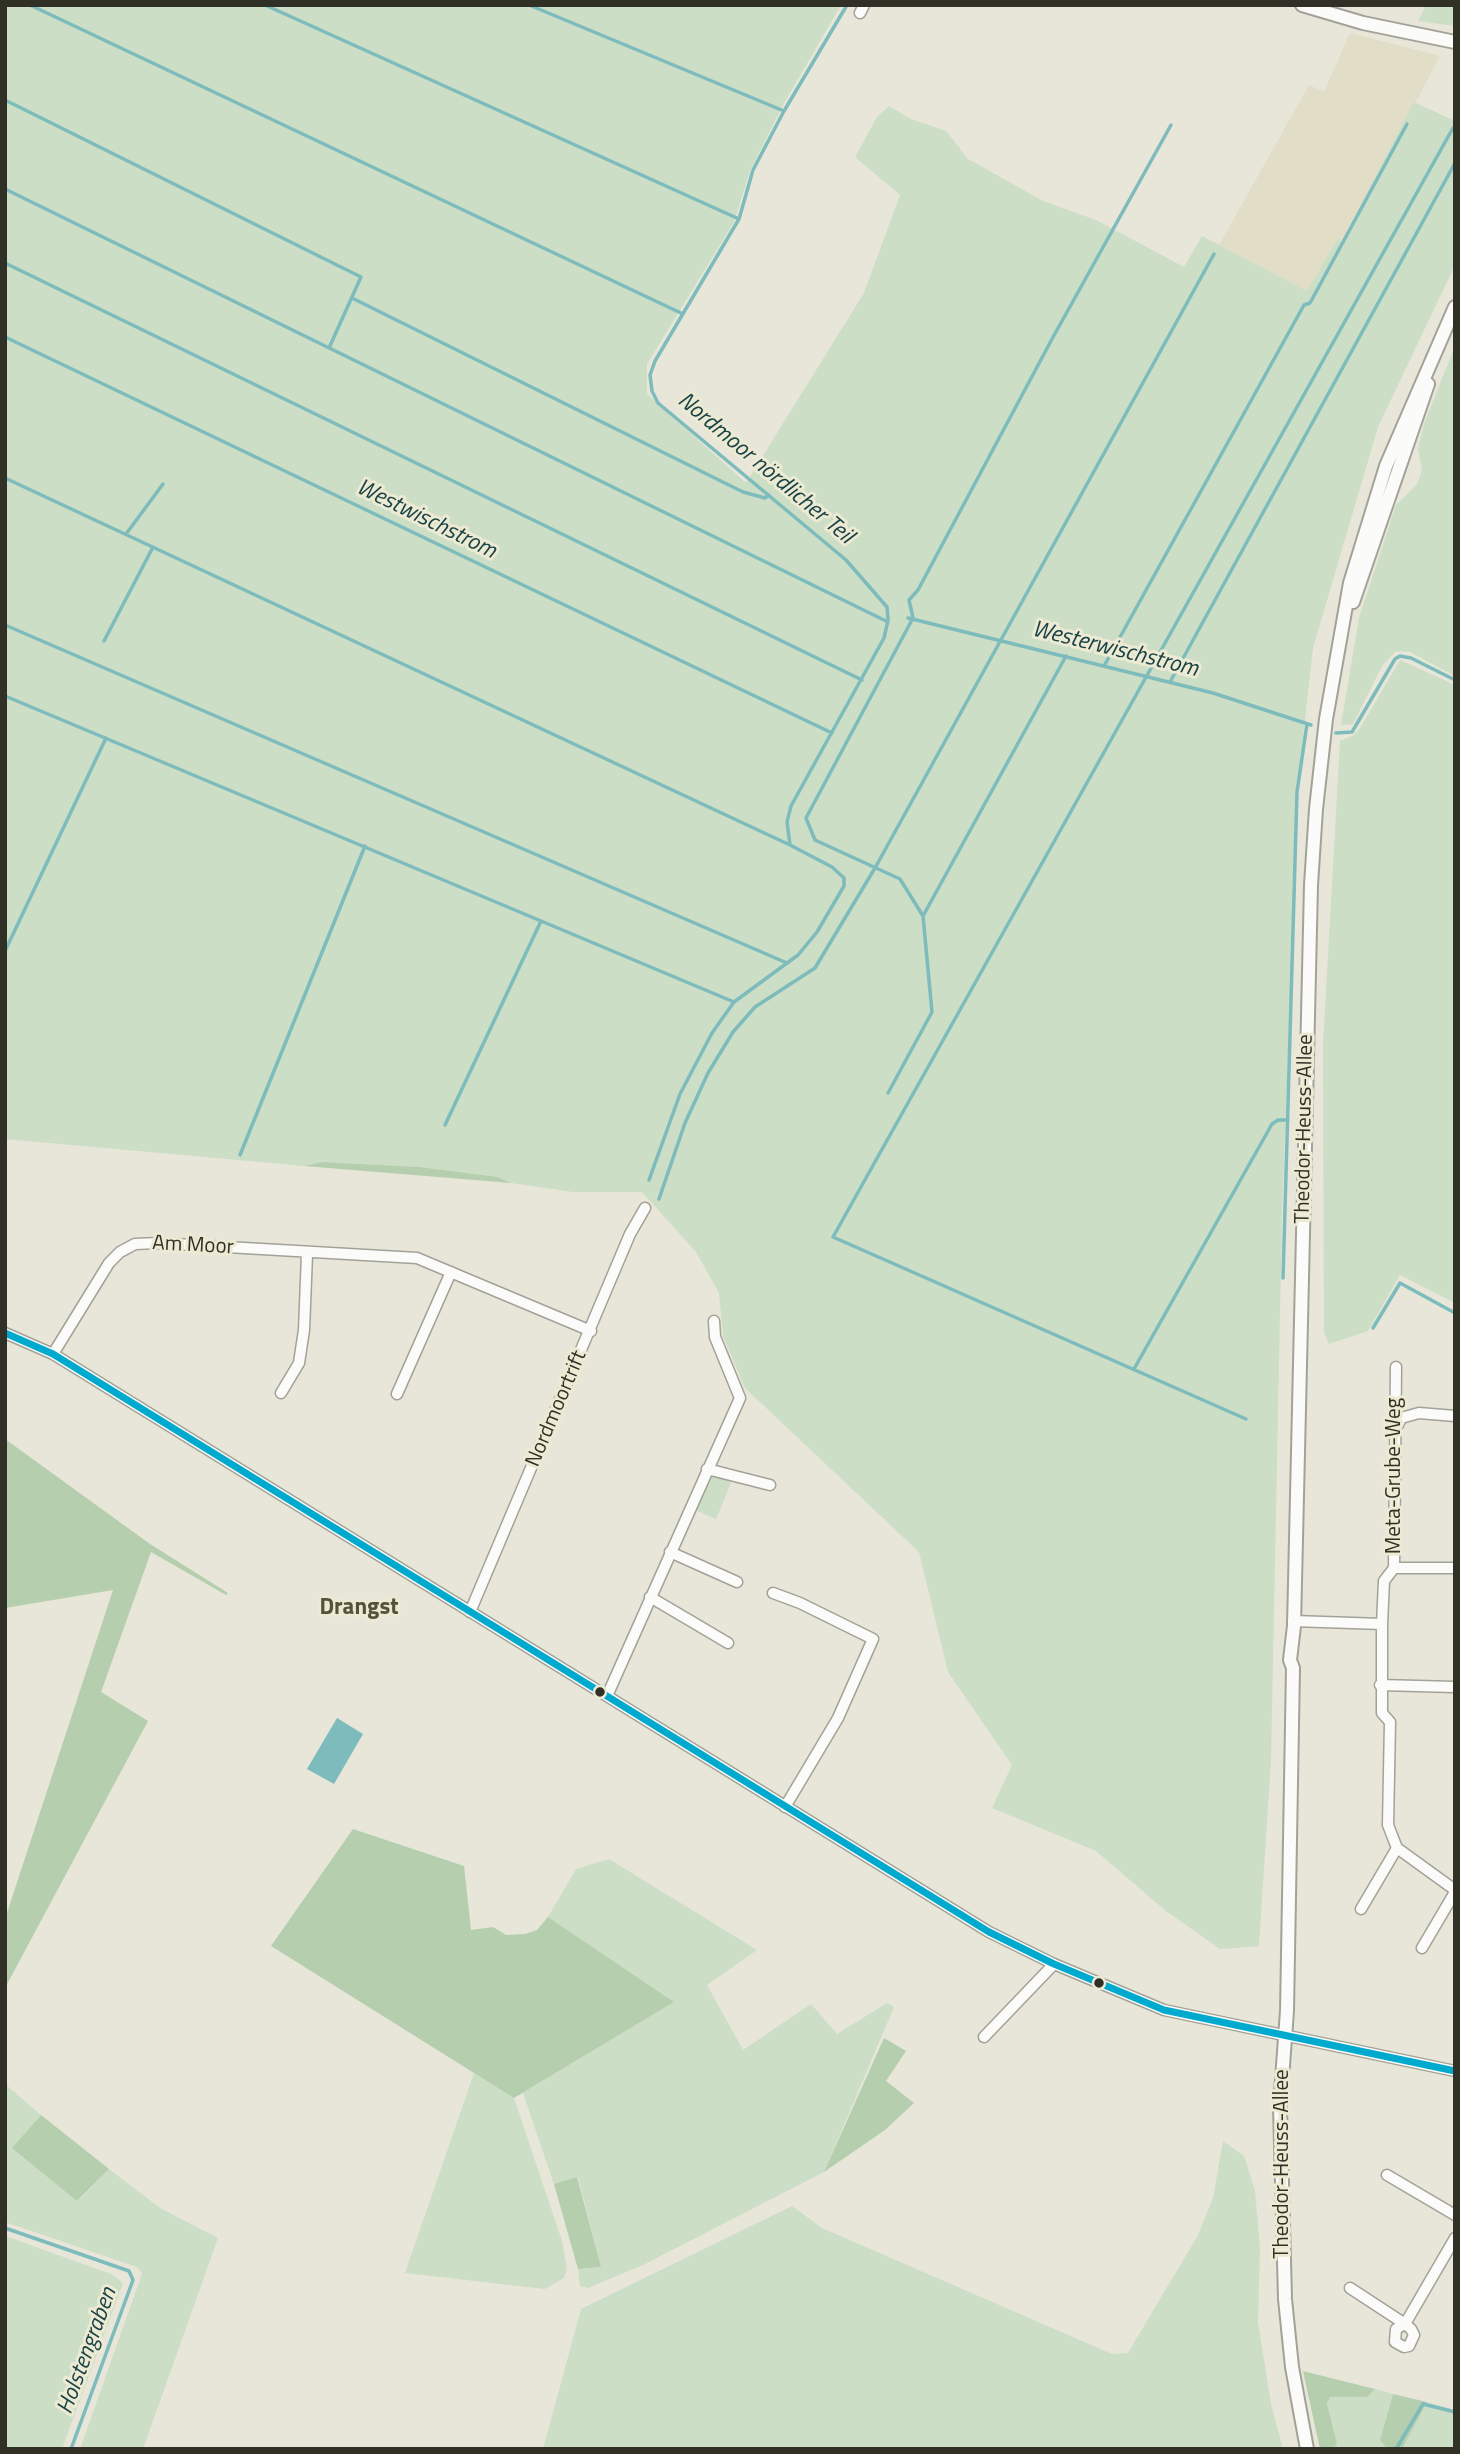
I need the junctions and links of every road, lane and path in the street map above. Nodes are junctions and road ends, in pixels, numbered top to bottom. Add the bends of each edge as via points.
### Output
1 (1302, 5) edge
2 (1455, 42) edge
3 (1455, 307) edge
4 (1455, 320) edge
5 (1391, 468) junction
6 (645, 1208) dead end
7 (307, 1254) junction
8 (451, 1272) junction
9 (713, 1321) dead end
10 (591, 1331) junction
11 (5, 1332) edge
12 (53, 1354) junction
13 (1395, 1367) dead end
14 (281, 1393) dead end
15 (397, 1394) dead end
16 (1455, 1416) edge
17 (1397, 1427) junction
18 (707, 1469) junction
19 (770, 1485) dead end
20 (670, 1552) junction
21 (1394, 1567) junction
22 (1455, 1568) edge
23 (737, 1582) dead end
24 (773, 1593) dead end
25 (650, 1597) junction
26 (470, 1612) junction
27 (1293, 1623) junction
28 (1382, 1625) junction
29 (728, 1643) dead end
30 (1380, 1685) junction
31 (1455, 1687) edge
32 (607, 1696) junction
33 (785, 1807) junction
34 (1397, 1848) junction
35 (1455, 1891) edge
36 (1361, 1909) dead end
37 (1422, 1948) dead end
38 (1054, 1964) junction
39 (984, 2037) dead end
40 (1284, 2037) junction
41 (1455, 2071) edge
42 (1387, 2175) dead end
43 (1455, 2215) edge
44 (1455, 2238) edge
45 (1350, 2288) dead end
46 (1307, 2449) edge

1 - 2 street
3 - 5 street, Theodor-Heuss-Allee
4 - 5 street, Theodor-Heuss-Allee
5 - 27 street, Theodor-Heuss-Allee via 1341,635 1326,719 1311,885
6 - 10 street, Nordmoortrift
7 - 8 street, Am Moor via 417,1258
7 - 12 street, Am Moor via 135,1244 109,1263
7 - 14 street via 299,1363
8 - 10 street, Am Moor
8 - 15 street
9 - 18 street via 740,1398
10 - 26 street, Nordmoortrift
11 - 12 street
12 - 26 street
13 - 17 street, Meta-Grube-Weg
16 - 17 street via 1419,1413 1401,1418
17 - 21 street, Meta-Grube-Weg
18 - 19 street
18 - 20 street
20 - 23 street
20 - 25 street
21 - 22 street
21 - 28 street, Meta-Grube-Weg via 1384,1581
24 - 33 street via 873,1639 838,1718
25 - 29 street
25 - 32 street
26 - 32 street
27 - 28 street
27 - 40 street, Theodor-Heuss-Allee
28 - 30 street, Meta-Grube-Weg
30 - 31 street
30 - 34 street, Meta-Grube-Weg via 1382,1713 1390,1722 1388,1825
32 - 33 street
33 - 38 street via 989,1932
34 - 35 street
34 - 36 street
35 - 37 street
38 - 39 street
38 - 40 street via 1164,2010
40 - 41 street
40 - 46 street, Theodor-Heuss-Allee via 1282,2258 1292,2367
42 - 43 street
44 - 45 street via 1405,2324

